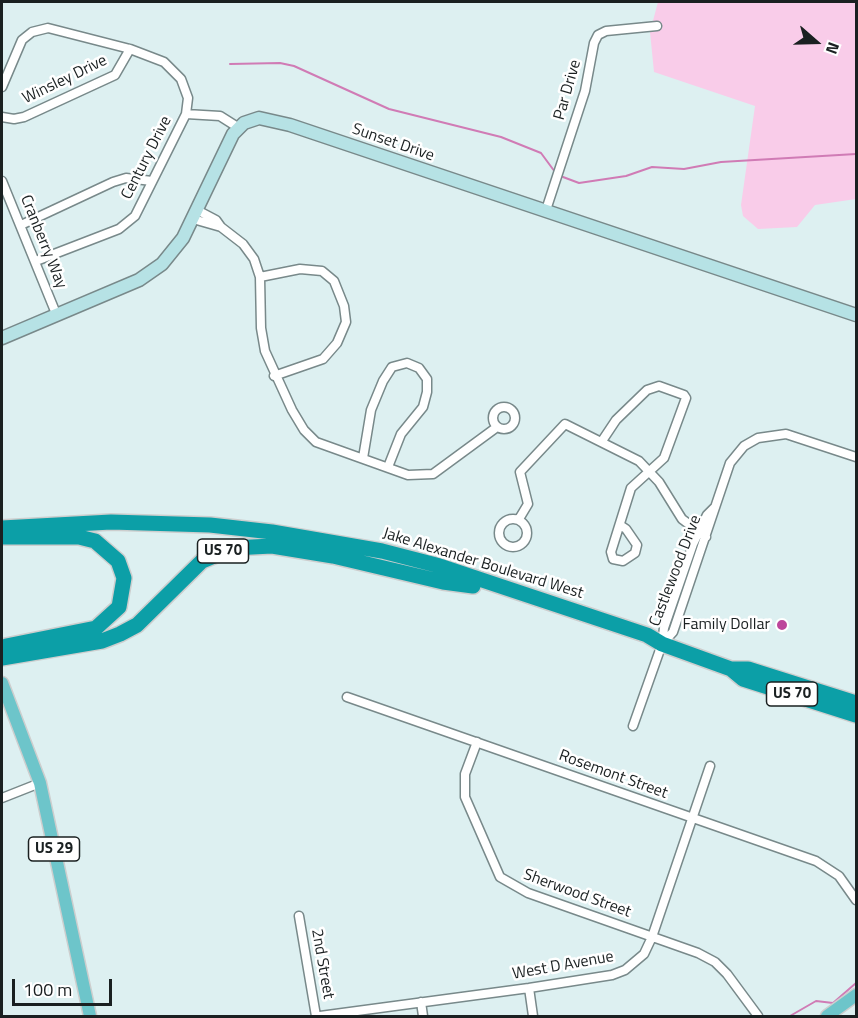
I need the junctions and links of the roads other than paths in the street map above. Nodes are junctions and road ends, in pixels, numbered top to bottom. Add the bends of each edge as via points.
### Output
1 (657, 26) dead end
2 (130, 49) junction
3 (2, 87) edge
4 (186, 114) junction
5 (2, 117) edge
6 (239, 128) junction
7 (2, 181) edge
8 (152, 181) junction
9 (546, 210) junction
10 (195, 215) junction
11 (21, 225) junction
12 (36, 261) junction
13 (260, 276) junction
14 (856, 315) edge
15 (57, 316) junction
16 (2, 338) edge
17 (274, 376) junction
18 (497, 427) dead end
19 (602, 441) junction
20 (856, 457) edge
21 (363, 458) junction
22 (388, 467) junction
23 (650, 471) junction
24 (519, 519) dead end
25 (620, 525) dead end
26 (2, 528) edge
27 (703, 536) junction
28 (2, 537) edge
29 (473, 586) junction
30 (662, 644) junction
31 (2, 651) edge
32 (2, 658) edge
33 (731, 669) junction
34 (2, 683) edge
35 (347, 697) dead end
36 (856, 703) edge
37 (856, 715) edge
38 (633, 726) dead end
39 (477, 742) junction
40 (710, 766) dead end
41 (40, 783) junction
42 (2, 798) edge
43 (693, 819) junction
44 (856, 900) edge
45 (299, 916) dead end
46 (652, 937) junction
47 (529, 988) junction
48 (856, 995) edge
49 (421, 1002) junction
50 (90, 1017) edge
51 (318, 1017) edge
52 (423, 1017) edge
53 (533, 1017) edge
54 (758, 1017) edge
55 (827, 1017) edge

1 - 9 street, Par Drive via 598,35 585,91
2 - 3 street via 56,29 37,29 22,40
2 - 4 street via 164,62 177,73 188,98
2 - 5 street, Winsley Drive via 115,75 24,117
4 - 6 street via 219,116
4 - 8 street, Century Drive
6 - 9 street, Sunset Drive via 254,119 270,119
6 - 10 street via 226,146
7 - 11 street, Cranberry Way
8 - 11 street via 126,178 113,182
8 - 12 street, Century Drive via 128,223
9 - 14 street, Sunset Drive
10 - 13 street via 220,227 249,251
10 - 15 street via 178,246 151,272
11 - 12 street, Cranberry Way
12 - 15 street, Cranberry Way
13 - 17 street via 261,328
13 - 17 street via 300,269 322,271 334,281 344,306 346,322 337,343 323,359
15 - 16 street
17 - 21 street via 304,429 316,442
18 - 22 street via 433,474 408,475
19 - 23 street via 629,454
19 - 23 street via 616,420 653,387 684,395 664,458
19 - 24 street via 565,424 520,472 528,504
20 - 27 street, Castlewood Drive via 793,435 758,438 744,446 730,464
21 - 22 street
21 - 22 street via 371,410 383,381 392,367 407,363 419,368 427,379 427,392 423,407 401,434
23 - 25 street via 631,488
23 - 27 street via 682,519
26 - 30 highway, Jake Alexander Boulevard West / US 70 via 111,522 210,525 333,541 440,566 648,635
27 - 30 street, Castlewood Drive via 673,632
28 - 29 highway via 140,531 241,537 344,553
28 - 31 highway via 79,537 95,541 118,561 124,578 120,607 96,628 6,646
29 - 30 highway, Jake Alexander Boulevard West / US 70 via 646,644
29 - 32 highway, US 70 via 272,546 233,548 202,561 137,626 102,641
30 - 33 highway, Jake Alexander Boulevard West / US 70
30 - 38 street, Castlewood Drive
33 - 36 highway, Jake Alexander Boulevard West / US 70 via 748,669
33 - 37 highway, Jake Alexander Boulevard West / US 70 via 743,679
34 - 41 main road, US 29
35 - 39 street, Rosemont Street
39 - 43 street, Rosemont Street
39 - 46 street, Sherwood Street via 465,774 465,797 500,877 528,893
40 - 43 street, West D Avenue
41 - 42 street
41 - 50 main road, US 29
43 - 44 street, Rosemont Street via 816,861 839,876
43 - 46 street, West D Avenue
45 - 51 street, 2nd Street
46 - 47 street, West D Avenue via 644,954 625,970
46 - 54 street, Sherwood Street via 715,962
47 - 49 street, West D Avenue
47 - 53 street
48 - 55 main road
49 - 51 street, West D Avenue
49 - 52 street

